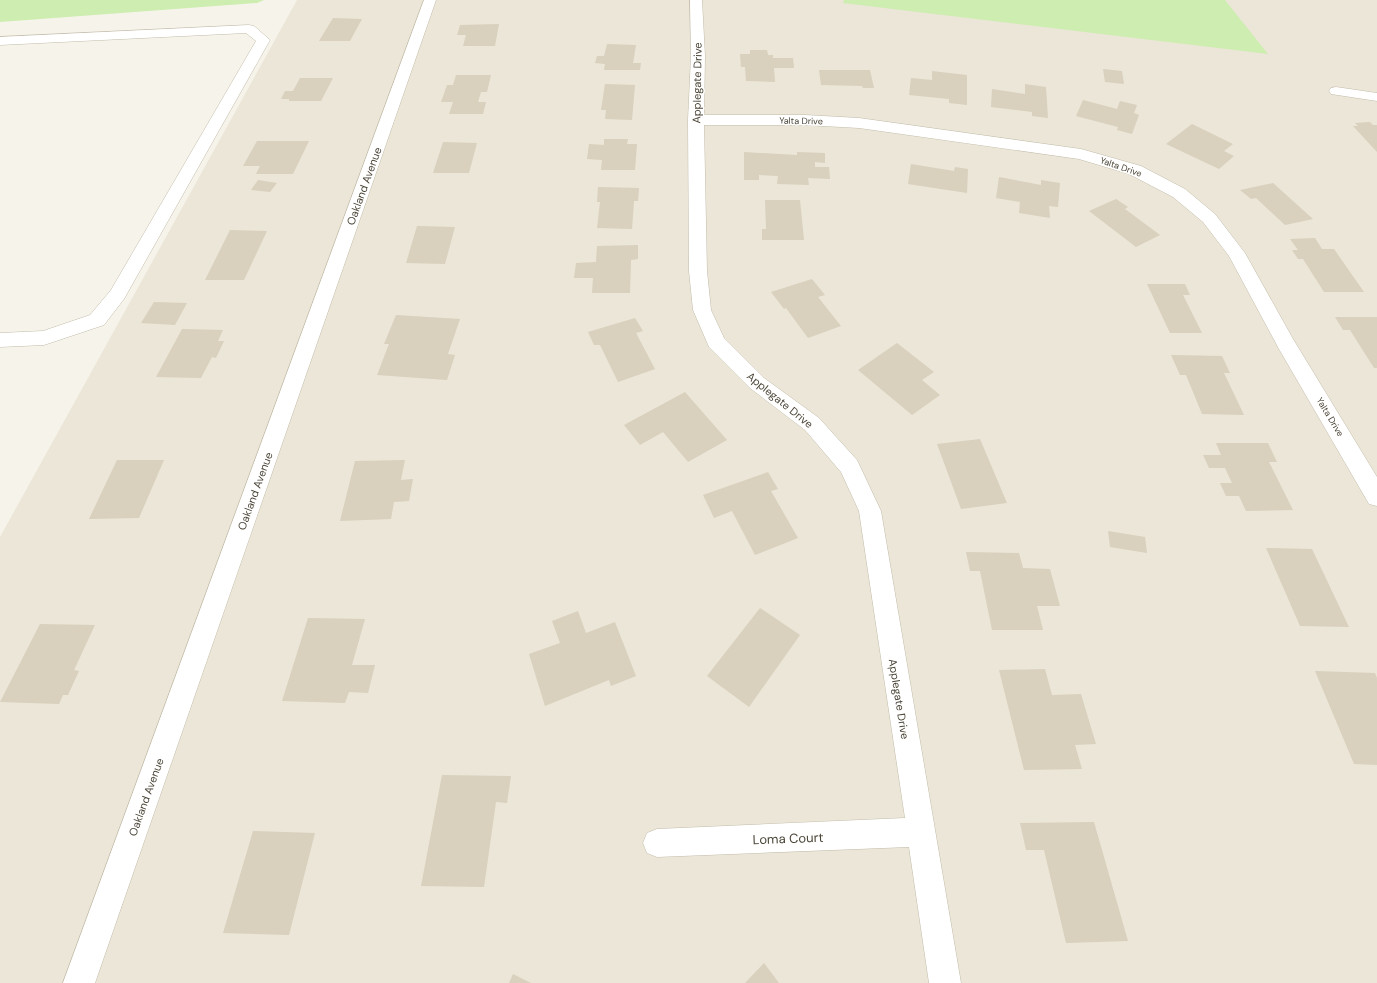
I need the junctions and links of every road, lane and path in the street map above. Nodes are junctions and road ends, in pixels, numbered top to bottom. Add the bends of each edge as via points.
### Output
1 (430, 0) edge
2 (696, 0) edge
3 (0, 41) edge
4 (1336, 91) dead end
5 (1377, 97) edge
6 (696, 120) junction
7 (0, 340) edge
8 (1377, 497) edge
9 (920, 832) junction
10 (656, 843) dead end
11 (79, 983) edge
12 (945, 983) edge

1 - 11 street, Oakland Avenue
2 - 6 street, Applegate Drive
3 - 7 street via 249,29 263,40 118,294 98,320 44,338
4 - 5 street
6 - 8 street, Yalta Drive via 805,120 859,123 1082,154 1135,170 1179,193 1209,218 1236,253 1286,344
6 - 9 street, Applegate Drive via 698,271 702,310 716,342 757,383 812,424 849,466 870,511
9 - 10 street, Loma Court
9 - 12 street, Applegate Drive

